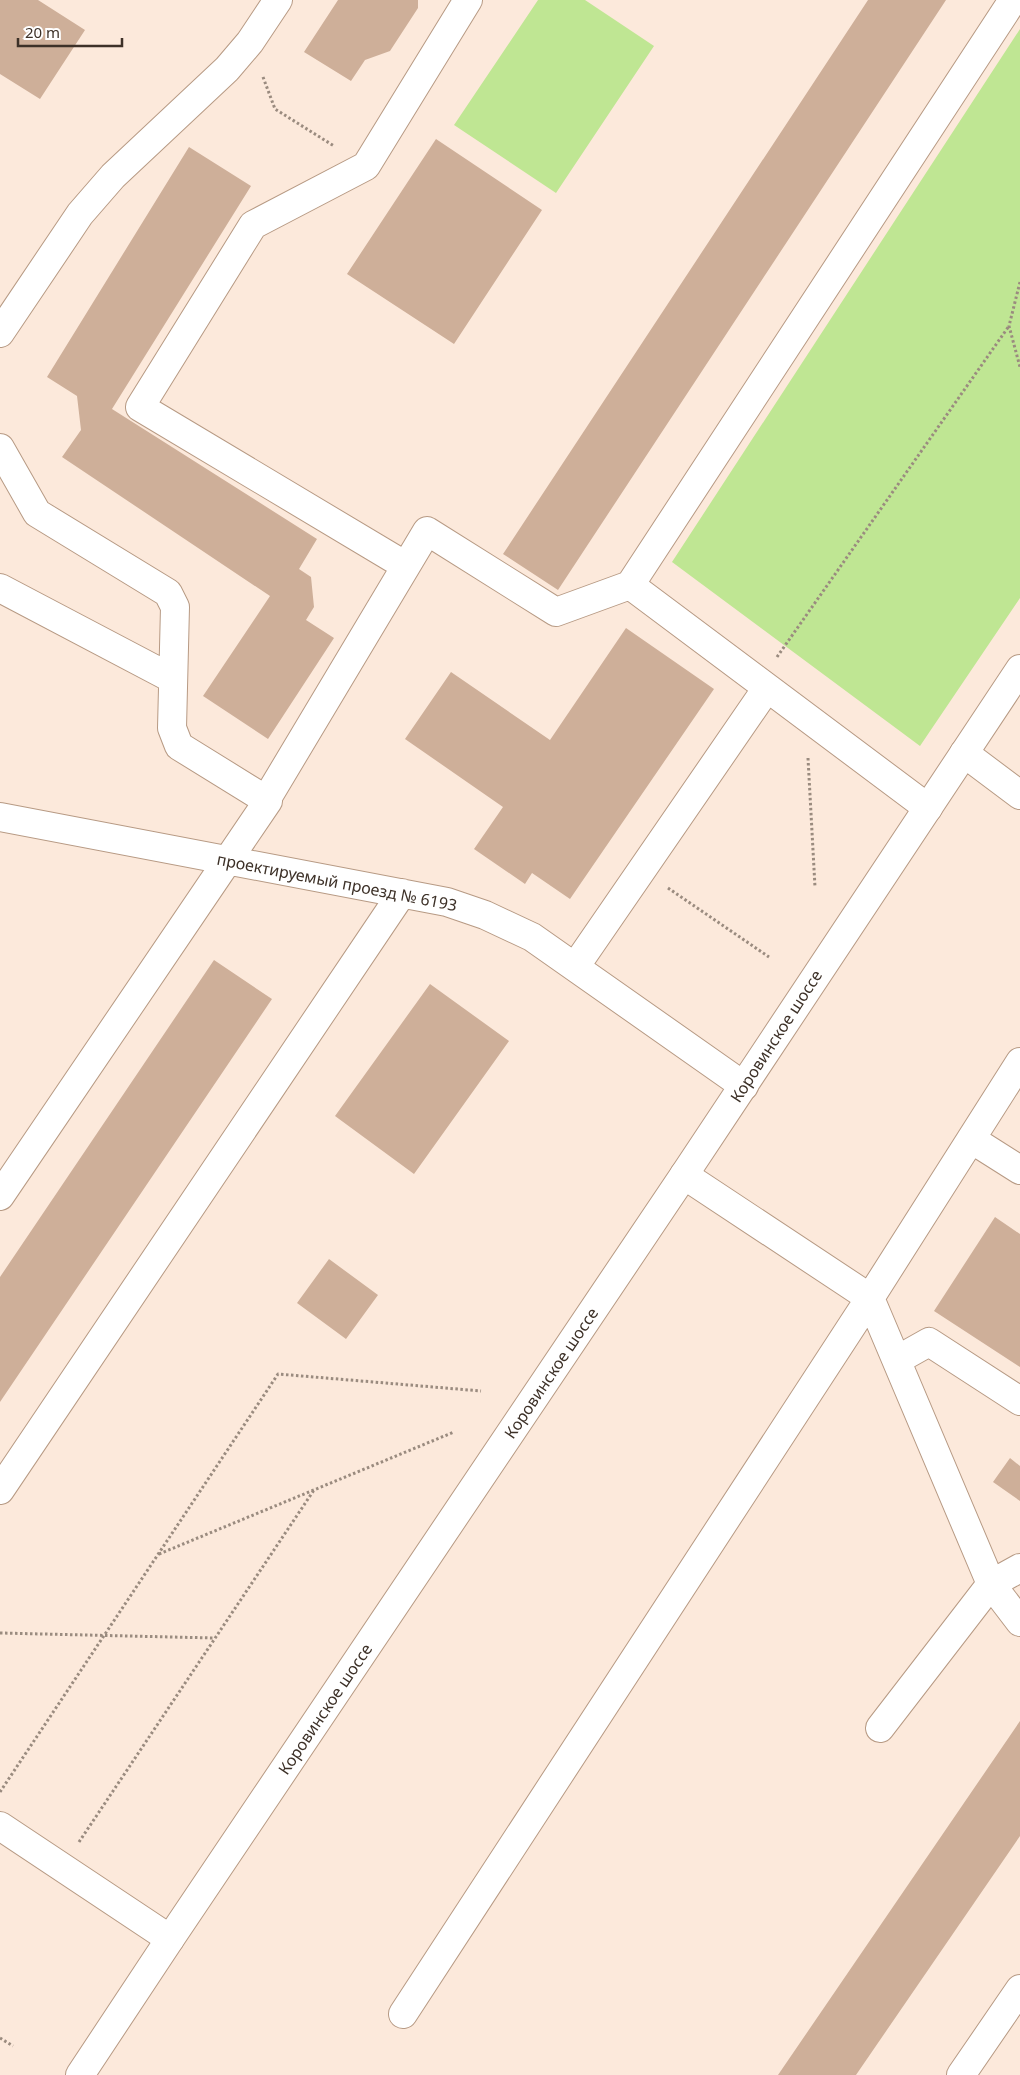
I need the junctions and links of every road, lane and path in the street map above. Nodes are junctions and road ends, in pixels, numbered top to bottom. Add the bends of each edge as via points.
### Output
1 (278, 0) edge
2 (468, 0) edge
3 (1014, 0) edge
4 (250, 42) junction
5 (366, 166) junction
6 (1020, 282) edge
7 (1009, 326) junction
8 (0, 333) edge
9 (1020, 367) edge
10 (0, 448) edge
11 (406, 566) junction
12 (630, 585) junction
13 (0, 588) edge
14 (1020, 669) edge
15 (173, 679) junction
16 (763, 685) junction
17 (806, 717) junction
18 (964, 753) junction
19 (1020, 795) edge
20 (268, 800) junction
21 (928, 808) junction
22 (0, 817) edge
23 (226, 860) junction
24 (642, 870) junction
25 (815, 887) dead end
26 (402, 894) junction
27 (769, 957) dead end
28 (575, 967) junction
29 (1020, 1062) edge
30 (744, 1086) junction
31 (971, 1139) junction
32 (1020, 1170) edge
33 (684, 1175) junction
34 (0, 1196) edge
35 (870, 1298) junction
36 (897, 1360) junction
37 (481, 1391) dead end
38 (1020, 1401) edge
39 (454, 1432) dead end
40 (0, 1490) edge
41 (314, 1490) junction
42 (158, 1554) junction
43 (1020, 1568) edge
44 (991, 1584) junction
45 (1020, 1622) edge
46 (0, 1633) edge
47 (104, 1636) junction
48 (215, 1638) junction
49 (880, 1728) dead end
50 (0, 1792) edge
51 (0, 1826) edge
52 (62, 1867) junction
53 (170, 1939) junction
54 (1020, 1989) edge
55 (403, 2014) dead end
56 (0, 2038) edge
57 (13, 2046) dead end
58 (80, 2075) edge
59 (960, 2075) edge

1 - 4 main road
2 - 5 main road
3 - 12 main road
4 - 5 path via 275,109
4 - 8 main road via 227,69 113,176 80,214
5 - 11 main road via 253,225 140,407
6 - 7 path
7 - 9 path
7 - 16 path
10 - 15 main road via 37,514 168,593 175,607
11 - 12 main road via 427,531 556,612
11 - 20 main road
12 - 16 main road
13 - 15 main road
14 - 18 main road, Коровинское шоссе
15 - 20 main road via 172,728 179,746
16 - 17 main road
16 - 24 main road
17 - 21 main road
17 - 25 path
18 - 19 main road
18 - 21 main road, Коровинское шоссе
20 - 23 main road
21 - 30 main road, Коровинское шоссе
22 - 23 main road, проектируемый проезд № 6193
23 - 26 main road, проектируемый проезд № 6193
23 - 34 main road
24 - 27 path
24 - 28 main road
26 - 28 main road, проектируемый проезд № 6193 via 447,902 485,915 532,937
26 - 40 main road
28 - 30 main road, проектируемый проезд № 6193
29 - 31 main road
30 - 33 main road, Коровинское шоссе
31 - 32 main road
31 - 35 main road
33 - 35 main road
33 - 53 main road, Коровинское шоссе
35 - 36 main road
35 - 55 main road
36 - 38 main road via 929,1342
36 - 44 main road
37 - 42 path via 278,1374
39 - 41 path
41 - 42 path
41 - 48 path
42 - 47 path
43 - 44 main road
44 - 45 main road
44 - 49 main road
46 - 47 path
47 - 48 path
47 - 50 path
48 - 52 path
51 - 52 main road
52 - 53 main road
53 - 58 main road, Коровинское шоссе
54 - 59 main road
56 - 57 path

